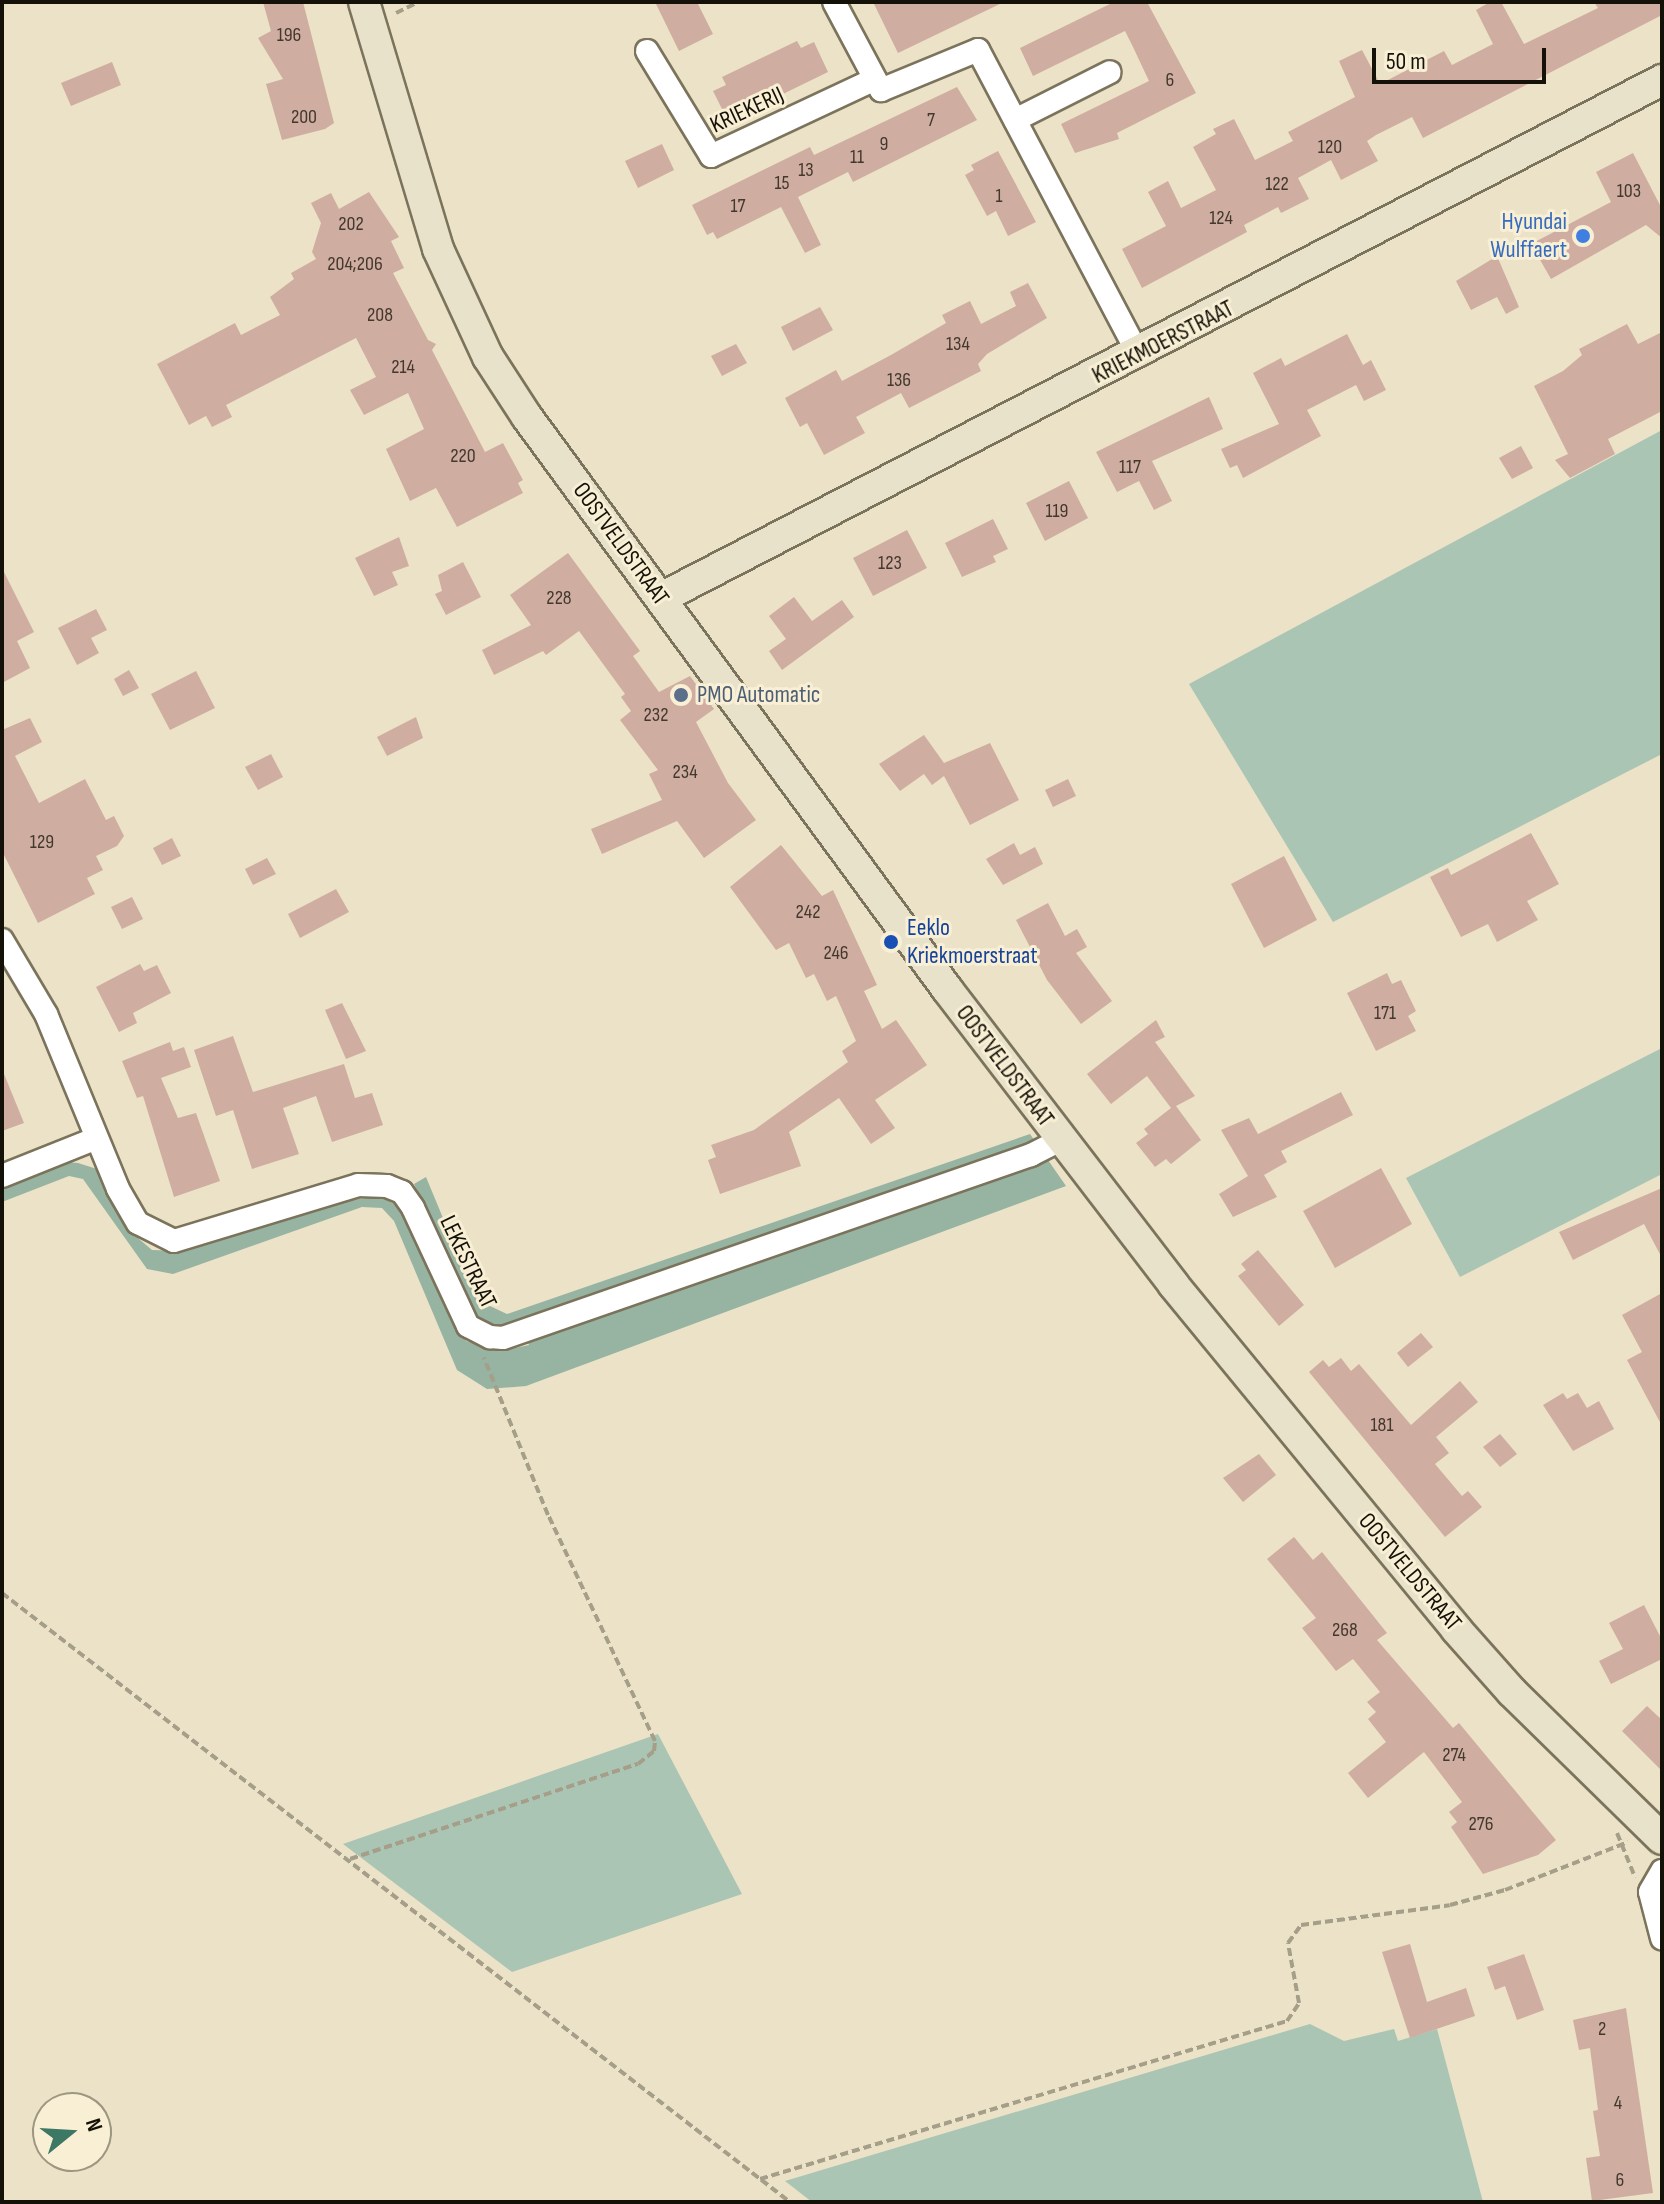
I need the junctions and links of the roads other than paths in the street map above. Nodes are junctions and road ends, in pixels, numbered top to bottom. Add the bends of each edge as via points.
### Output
1 (364, 2) edge
2 (834, 2) edge
3 (647, 51) dead end
4 (1110, 72) dead end
5 (873, 80) junction
6 (1662, 80) edge
7 (1015, 120) junction
8 (1139, 355) junction
9 (661, 598) junction
10 (2, 940) edge
11 (97, 1138) junction
12 (1060, 1140) junction
13 (2, 1176) edge
14 (1654, 1831) edge
15 (1662, 1871) edge
16 (1662, 1938) edge

1 - 9 street, OOSTVELDSTRAAT via 421,202 459,299 527,417
2 - 5 street
3 - 5 street, KRIEKERIJ via 711,156
4 - 7 street
5 - 7 street, KRIEKERIJ via 881,90 978,50
6 - 8 street, KRIEKMOERSTRAAT
7 - 8 street, KRIEKERIJ
8 - 9 street, KRIEKMOERSTRAAT
9 - 12 street, OOSTVELDSTRAAT
10 - 11 street, LEKESTRAAT via 46,1014
11 - 12 street, LEKESTRAAT via 138,1223 174,1241 358,1185 374,1182 402,1192 460,1313 479,1333 503,1338 1031,1155
11 - 13 street
12 - 14 street, OOSTVELDSTRAAT via 1456,1629
15 - 16 street via 1650,1892

